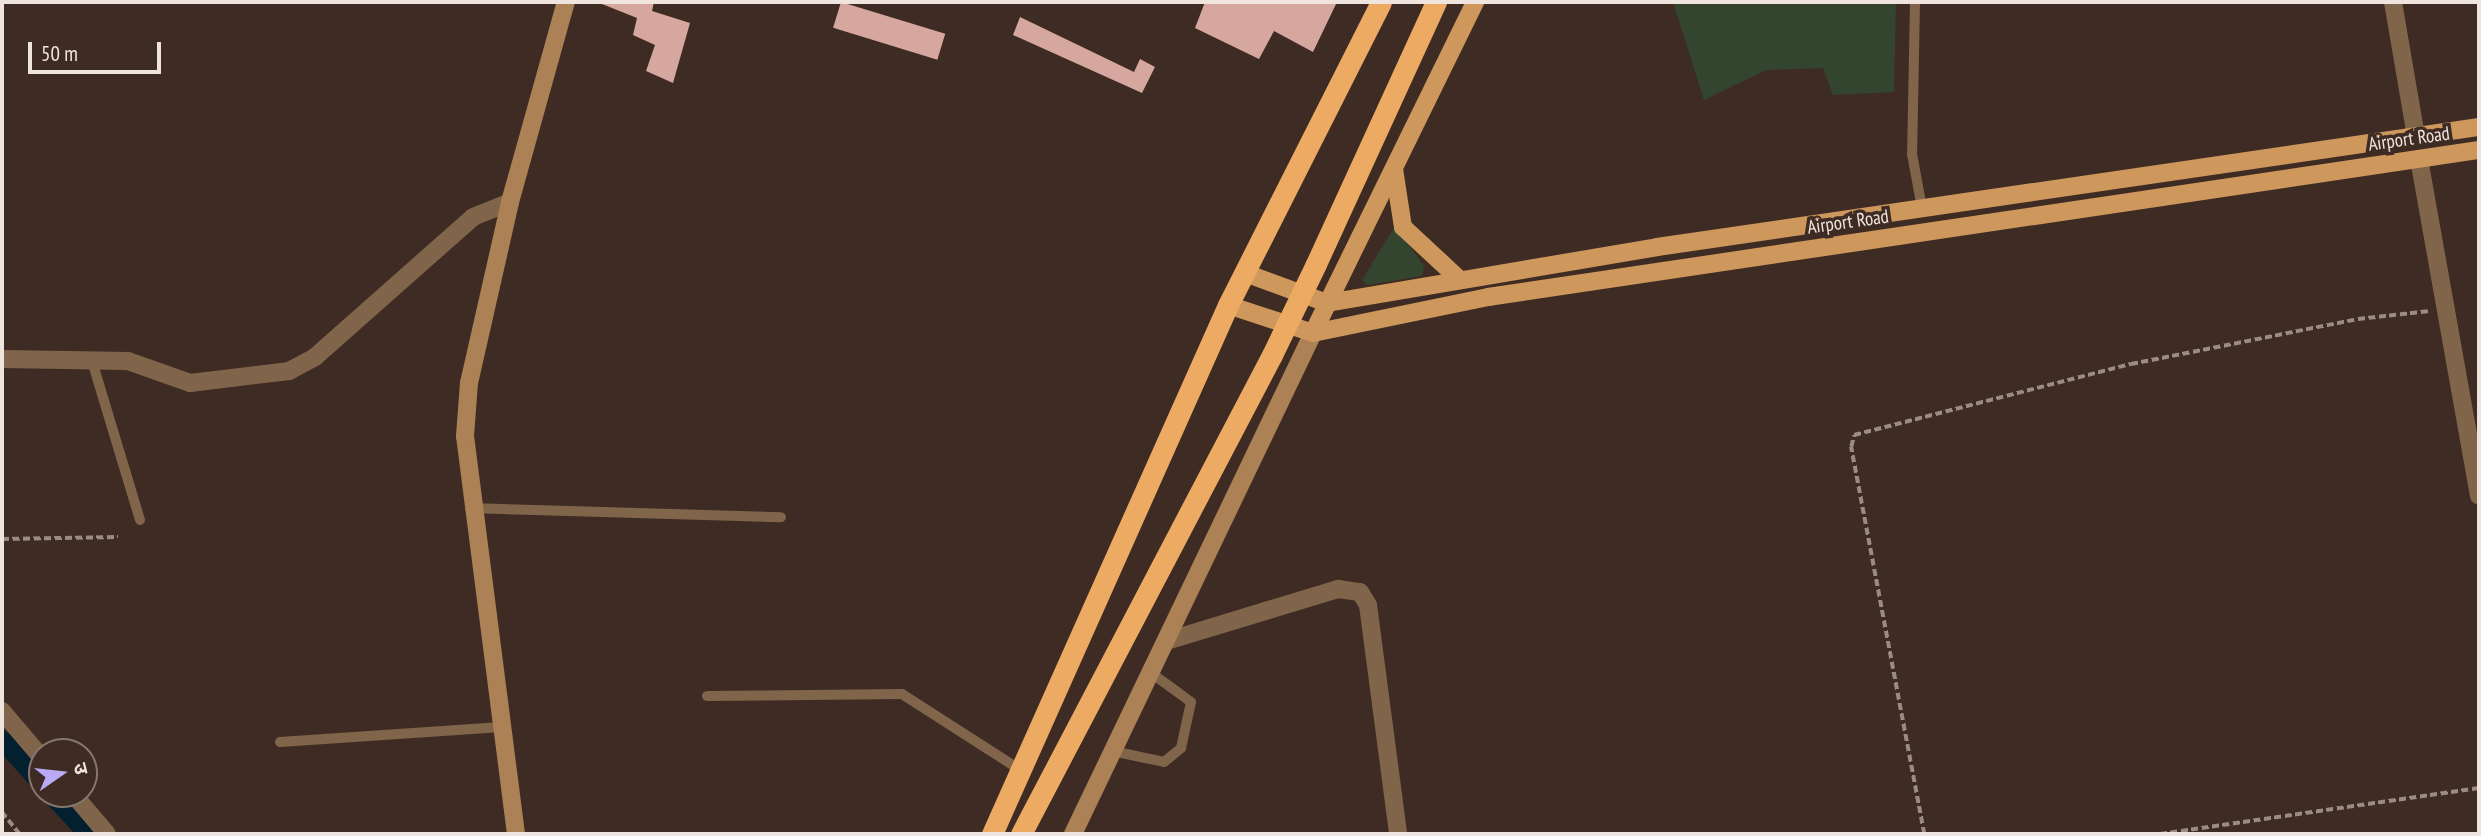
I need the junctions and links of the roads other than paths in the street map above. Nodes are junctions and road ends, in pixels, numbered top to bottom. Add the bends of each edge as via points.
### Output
1 (566, 2) edge
2 (1381, 2) edge
3 (1436, 2) edge
4 (1475, 2) edge
5 (1915, 2) edge
6 (2393, 2) edge
7 (2479, 127) edge
8 (2416, 136) junction
9 (2479, 150) edge
10 (1395, 159) junction
11 (2419, 159) junction
12 (510, 202) junction
13 (1922, 208) junction
14 (1245, 273) junction
15 (1458, 279) junction
16 (1327, 303) junction
17 (1228, 305) junction
18 (1313, 332) junction
19 (2, 359) edge
20 (92, 361) junction
21 (2479, 496) edge
22 (470, 508) junction
23 (781, 517) dead end
24 (140, 520) dead end
25 (1170, 640) junction
26 (1154, 675) junction
27 (707, 696) dead end
28 (2, 711) edge
29 (501, 727) junction
30 (28, 742) edge
31 (280, 742) dead end
32 (1117, 752) junction
33 (1023, 772) junction
34 (85, 808) edge
35 (107, 834) edge
36 (516, 834) edge
37 (992, 834) edge
38 (1021, 834) edge
39 (1073, 834) edge
40 (1398, 834) edge

1 - 12 street
2 - 14 highway
3 - 38 highway, bridge via 1272,355
4 - 10 main road
5 - 13 lane via 1911,141
6 - 8 street
7 - 8 main road
8 - 13 main road
9 - 11 main road, Airport Road
10 - 15 main road via 1393,190 1403,227
10 - 16 main road
11 - 18 main road, Airport Road via 1488,297
11 - 21 street
12 - 20 street via 473,217 315,357 289,371 190,383 142,363
12 - 22 street via 469,383
13 - 15 main road
14 - 16 main road
14 - 17 highway
15 - 16 main road
16 - 18 main road
17 - 18 main road, Airport Road
17 - 33 highway
18 - 25 street
19 - 20 street
20 - 24 lane
22 - 23 lane
22 - 29 street
25 - 26 street
25 - 40 street via 1338,589 1360,592 1368,605
26 - 32 street
26 - 32 lane via 1191,702 1181,748 1164,762
27 - 33 lane via 902,694
28 - 30 street
29 - 31 lane
29 - 36 street
32 - 39 street
33 - 37 highway
34 - 35 street

